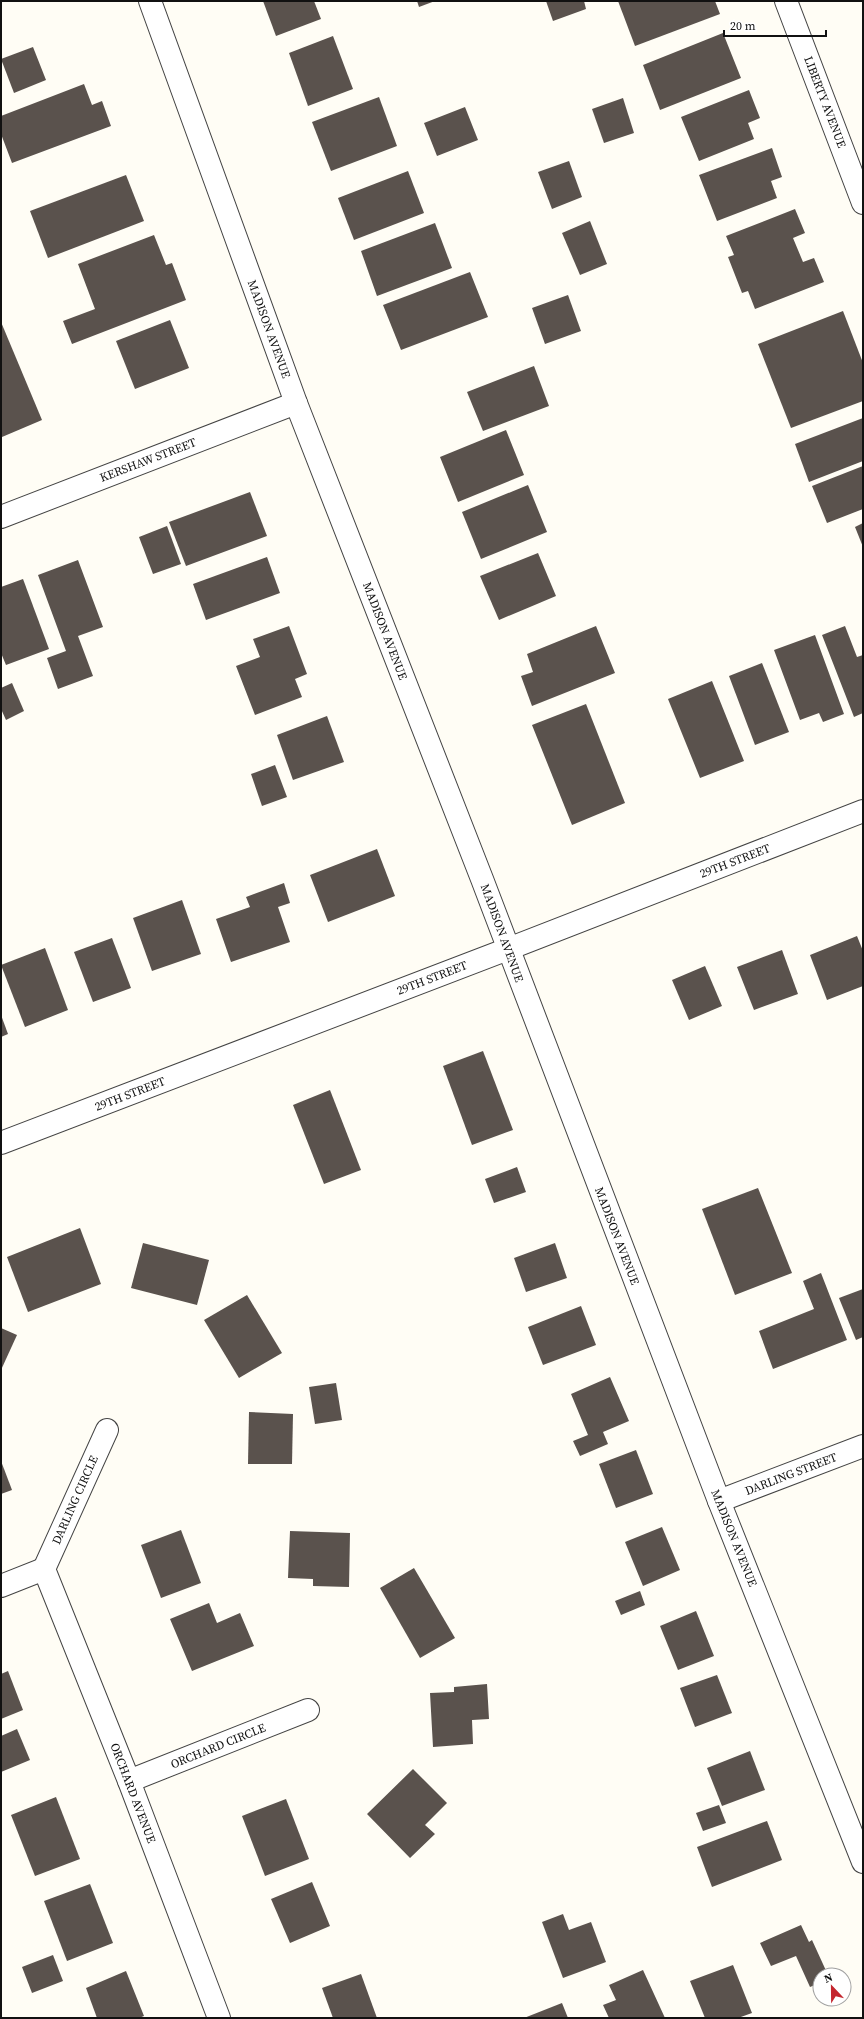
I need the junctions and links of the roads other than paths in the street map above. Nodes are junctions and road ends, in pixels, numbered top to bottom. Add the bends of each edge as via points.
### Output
1 (150, 1) edge
2 (786, 1) edge
3 (863, 203) edge
4 (296, 403) junction
5 (1, 517) edge
6 (863, 811) edge
7 (508, 949) junction
8 (1, 1143) edge
9 (107, 1430) dead end
10 (863, 1446) edge
11 (719, 1501) junction
12 (44, 1569) junction
13 (1, 1586) edge
14 (308, 1710) dead end
15 (129, 1782) junction
16 (863, 1862) edge
17 (219, 2018) edge

1 - 4 street, MADISON AVENUE
2 - 3 street, LIBERTY AVENUE
4 - 5 street, KERSHAW STREET
4 - 7 street, MADISON AVENUE
6 - 7 street, 29TH STREET
7 - 8 street, 29TH STREET
7 - 11 street, MADISON AVENUE
9 - 12 street, DARLING CIRCLE
10 - 11 street, DARLING STREET
11 - 16 street, MADISON AVENUE
12 - 13 street
12 - 15 street, ORCHARD AVENUE
14 - 15 street, ORCHARD CIRCLE
15 - 17 street, ORCHARD AVENUE

